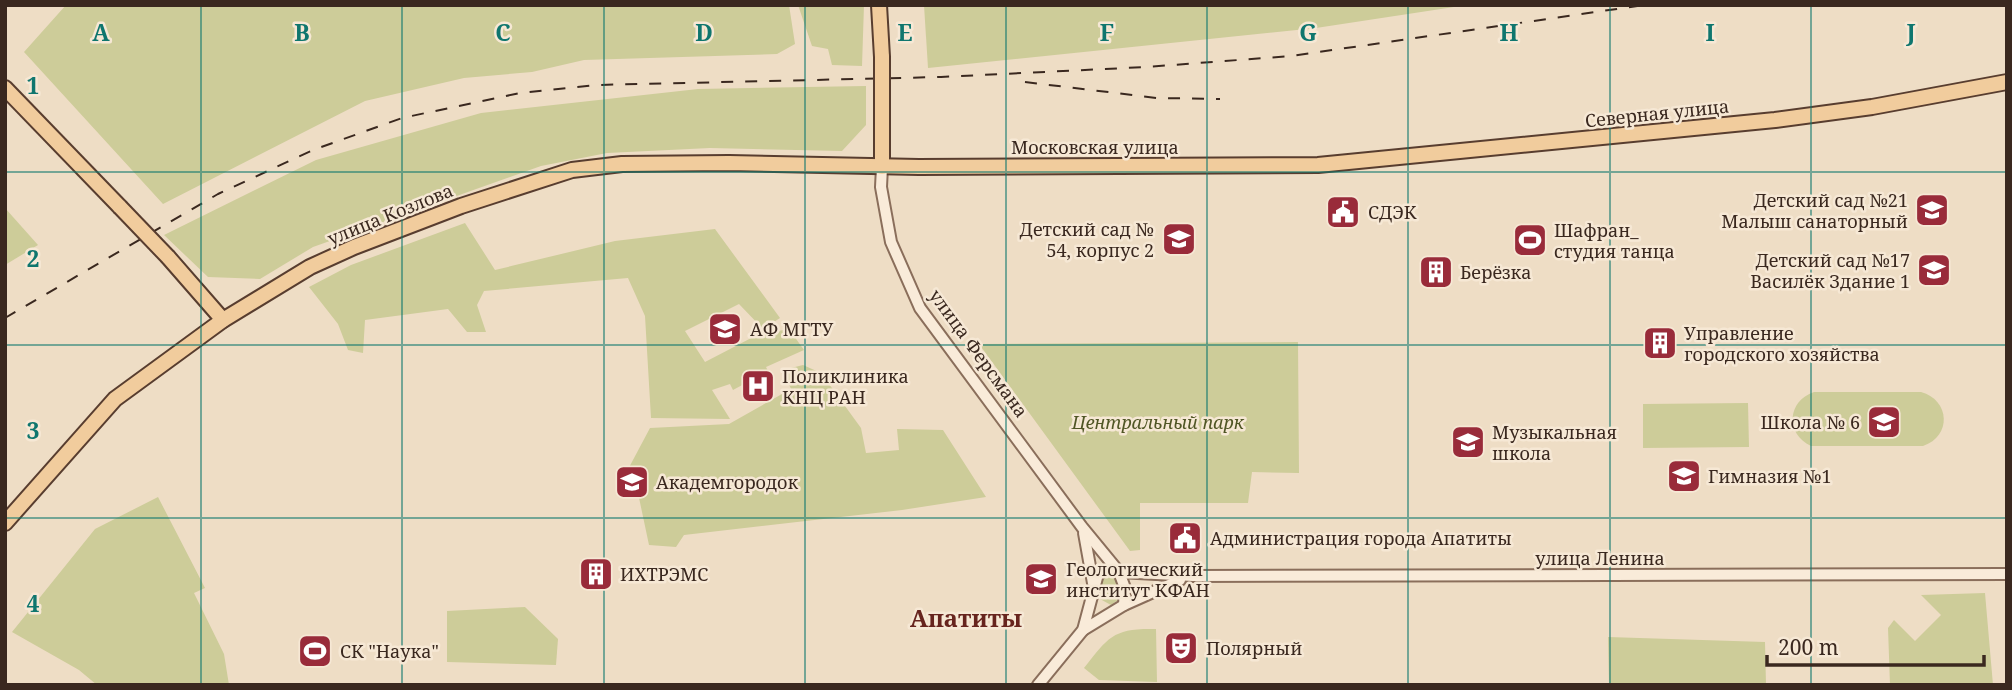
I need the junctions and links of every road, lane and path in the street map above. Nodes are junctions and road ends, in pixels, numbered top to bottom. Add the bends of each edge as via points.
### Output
1 (879, 5) edge
2 (2007, 82) edge
3 (5, 88) edge
4 (1309, 166) joint
5 (882, 167) junction
6 (223, 320) junction
7 (5, 523) edge
8 (1082, 527) junction
9 (1118, 571) junction
10 (2007, 574) edge
11 (1193, 576) junction
12 (1093, 585) junction
13 (1093, 597) junction
14 (1120, 608) junction
15 (1083, 630) junction
16 (1038, 685) edge

1 - 5 main road, улица Ферсмана, bridge
2 - 4 main road, Северная улица via 1775,120
3 - 6 main road, bridge
4 - 5 main road, Московская улица
5 - 6 main road, улица Козлова via 622,164 572,170 354,247 310,267
5 - 8 street, улица Ферсмана via 891,242 920,308
6 - 7 main road, улица Козлова via 115,399
8 - 9 street, улица Ферсмана
8 - 12 street, улица Ферсмана
9 - 11 street, улица Ленина
9 - 12 street via 1106,570
9 - 14 street via 1125,588
10 - 11 street, улица Ленина
11 - 14 street, улица Ленина via 1167,583
12 - 13 street
13 - 14 street via 1106,610
13 - 15 street
14 - 15 street
15 - 16 street

